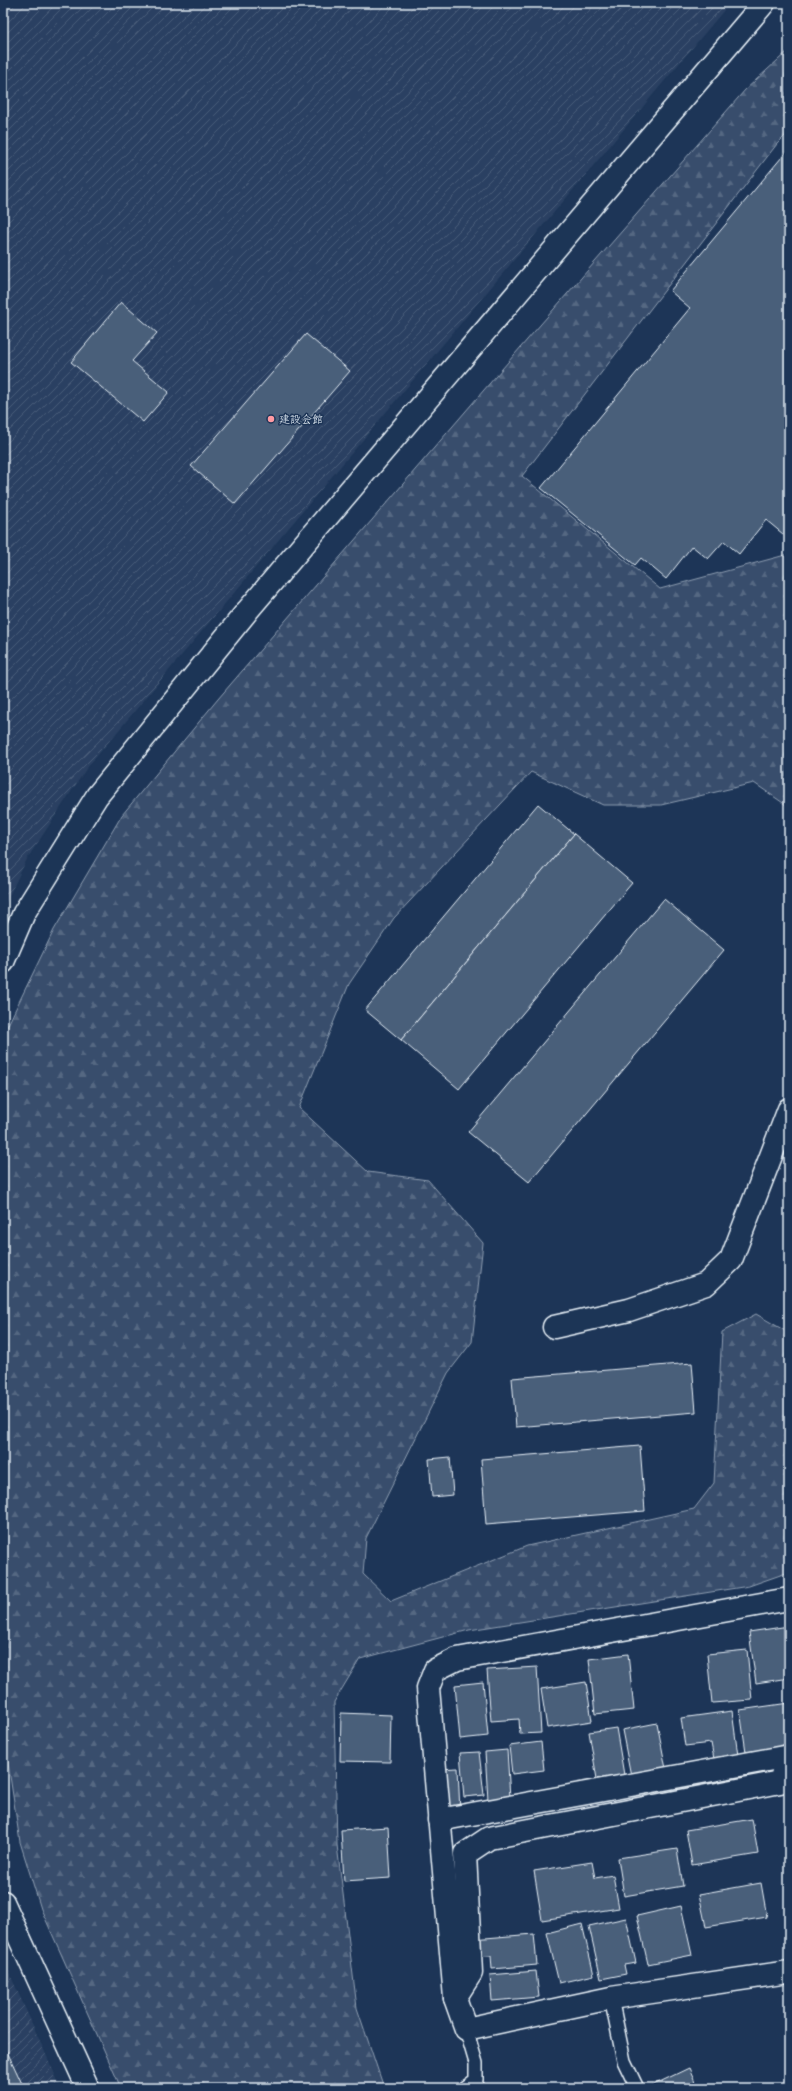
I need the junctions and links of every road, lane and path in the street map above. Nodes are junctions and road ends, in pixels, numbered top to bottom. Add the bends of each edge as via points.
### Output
1 (764, 3) edge
2 (3, 962) edge
3 (789, 1109) edge
4 (554, 1327) dead end
5 (789, 1599) edge
6 (788, 1756) edge
7 (439, 1820) junction
8 (3, 1902) edge
9 (789, 1972) edge
10 (455, 1998) junction
11 (611, 1998) junction
12 (466, 2029) junction
13 (88, 2088) edge
14 (465, 2088) edge
15 (637, 2088) edge

1 - 2 street via 248,610 97,796 24,913
3 - 4 street via 731,1260 706,1284 629,1310
5 - 7 street via 457,1659 435,1670 428,1688
6 - 7 street
6 - 10 street via 780,1782 489,1838 465,1854 471,1972
7 - 10 street
8 - 13 street
9 - 11 street
10 - 12 street
11 - 12 street
11 - 15 lane via 624,2061
12 - 14 lane via 476,2063 476,2080

